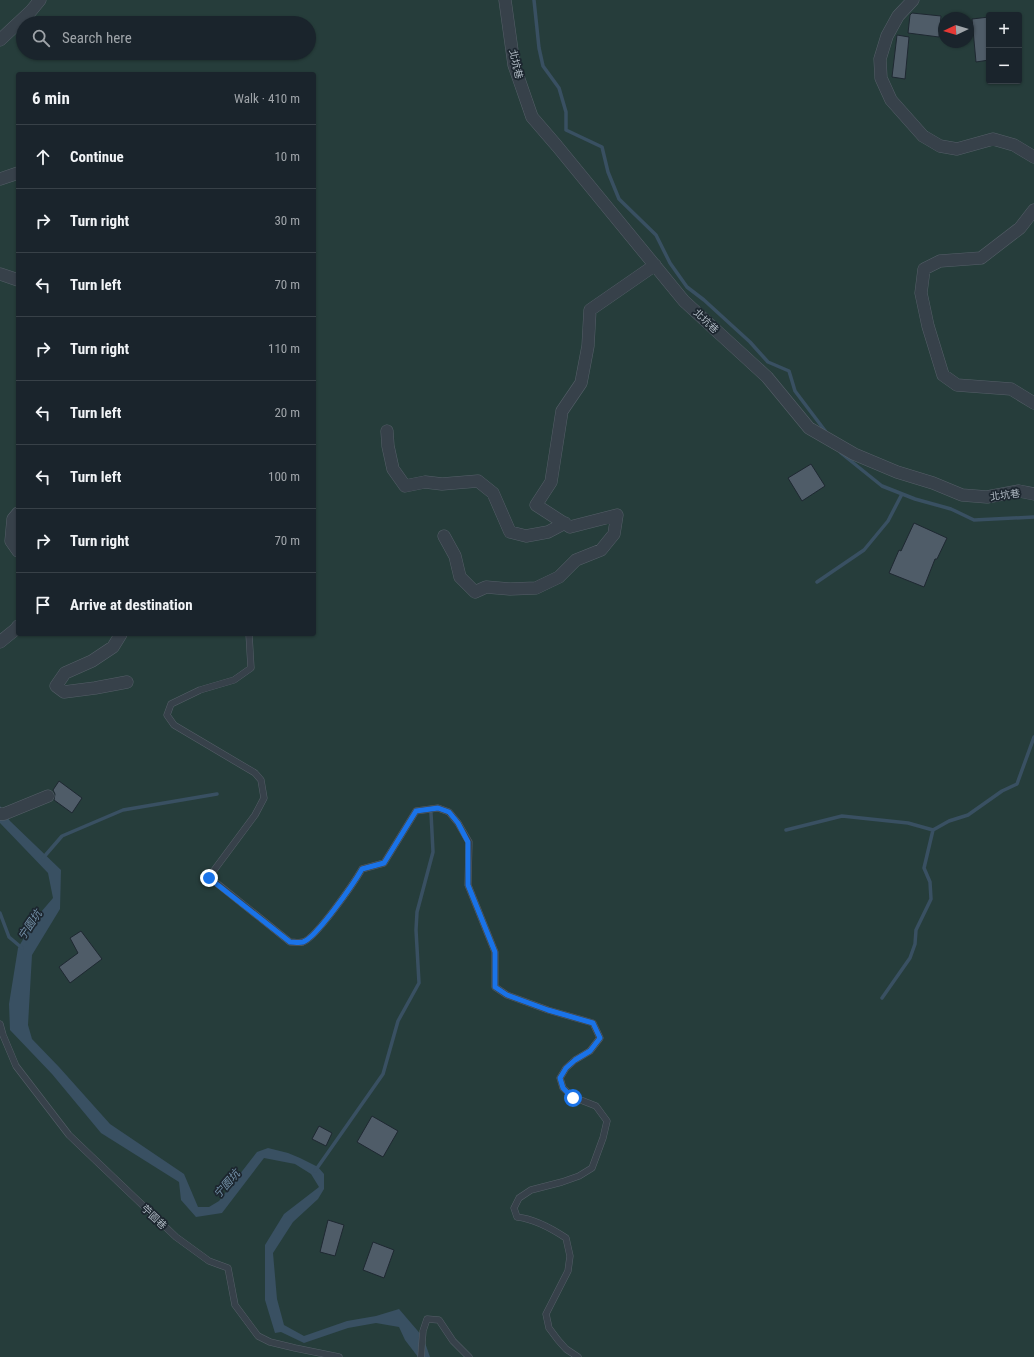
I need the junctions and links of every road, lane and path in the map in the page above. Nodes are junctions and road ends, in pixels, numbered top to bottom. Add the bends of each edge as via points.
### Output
1 (40, 0) edge
2 (504, 0) edge
3 (913, 0) edge
4 (25, 16) edge
5 (16, 25) edge
6 (0, 40) edge
7 (1034, 157) edge
8 (16, 175) edge
9 (0, 179) edge
10 (1034, 210) edge
11 (654, 265) junction
12 (0, 274) edge
13 (16, 279) edge
14 (1034, 403) edge
15 (387, 432) dead end
16 (1034, 494) edge
17 (16, 515) edge
18 (565, 523) junction
19 (444, 536) dead end
20 (16, 548) edge
21 (16, 629) edge
22 (120, 636) edge
23 (249, 636) edge
24 (0, 642) edge
25 (127, 682) dead end
26 (48, 796) dead end
27 (0, 814) edge
28 (0, 1024) edge
29 (339, 1357) edge
30 (421, 1357) edge
31 (469, 1357) edge
32 (578, 1357) edge

1 - 4 street
2 - 11 street, 北坑巷 via 514,65 532,117
3 - 7 street via 898,16 886,36 880,59 881,78 891,100 922,136 940,146 957,149 993,139 1014,145
5 - 6 street
8 - 9 street
10 - 14 street via 1020,228 981,258 940,261 924,269 921,292 943,375 956,385 1011,389
11 - 16 street, 北坑巷 via 684,301 766,377 809,428 854,454 962,495 987,497 1019,491
11 - 18 street via 590,310 588,346 581,383 562,411 551,482 536,505
12 - 13 street
15 - 18 street via 393,469 405,486 425,482 442,484 478,481 493,493 510,532 526,536 548,532
17 - 20 street via 13,519 11,541
18 - 19 street via 570,526 617,515 614,534 601,550 576,560 559,577 536,588 486,587 475,592 460,578 455,556
21 - 24 street
22 - 25 street via 113,647 92,661 66,673 56,686 64,692
23 - 32 lane via 251,668 234,680 200,690 171,704 167,715 174,725 255,773 261,780 264,798 209,878 290,942 302,942 313,935 353,885 362,869 384,863 416,811 438,808 449,812 468,842 468,885 495,952 495,987 507,995 593,1023 600,1038 590,1051 566,1068 560,1078 563,1088 573,1098 596,1106 607,1121 592,1168 567,1180 531,1190 519,1198 514,1208 517,1217 554,1230 566,1238 570,1256 568,1271 546,1314 549,1328 566,1349
26 - 27 street
28 - 29 lane, 苧園巷 via 16,1066 69,1135 176,1237 209,1261 228,1268 235,1305 258,1336 270,1342
30 - 31 lane via 427,1318 439,1320 453,1341

